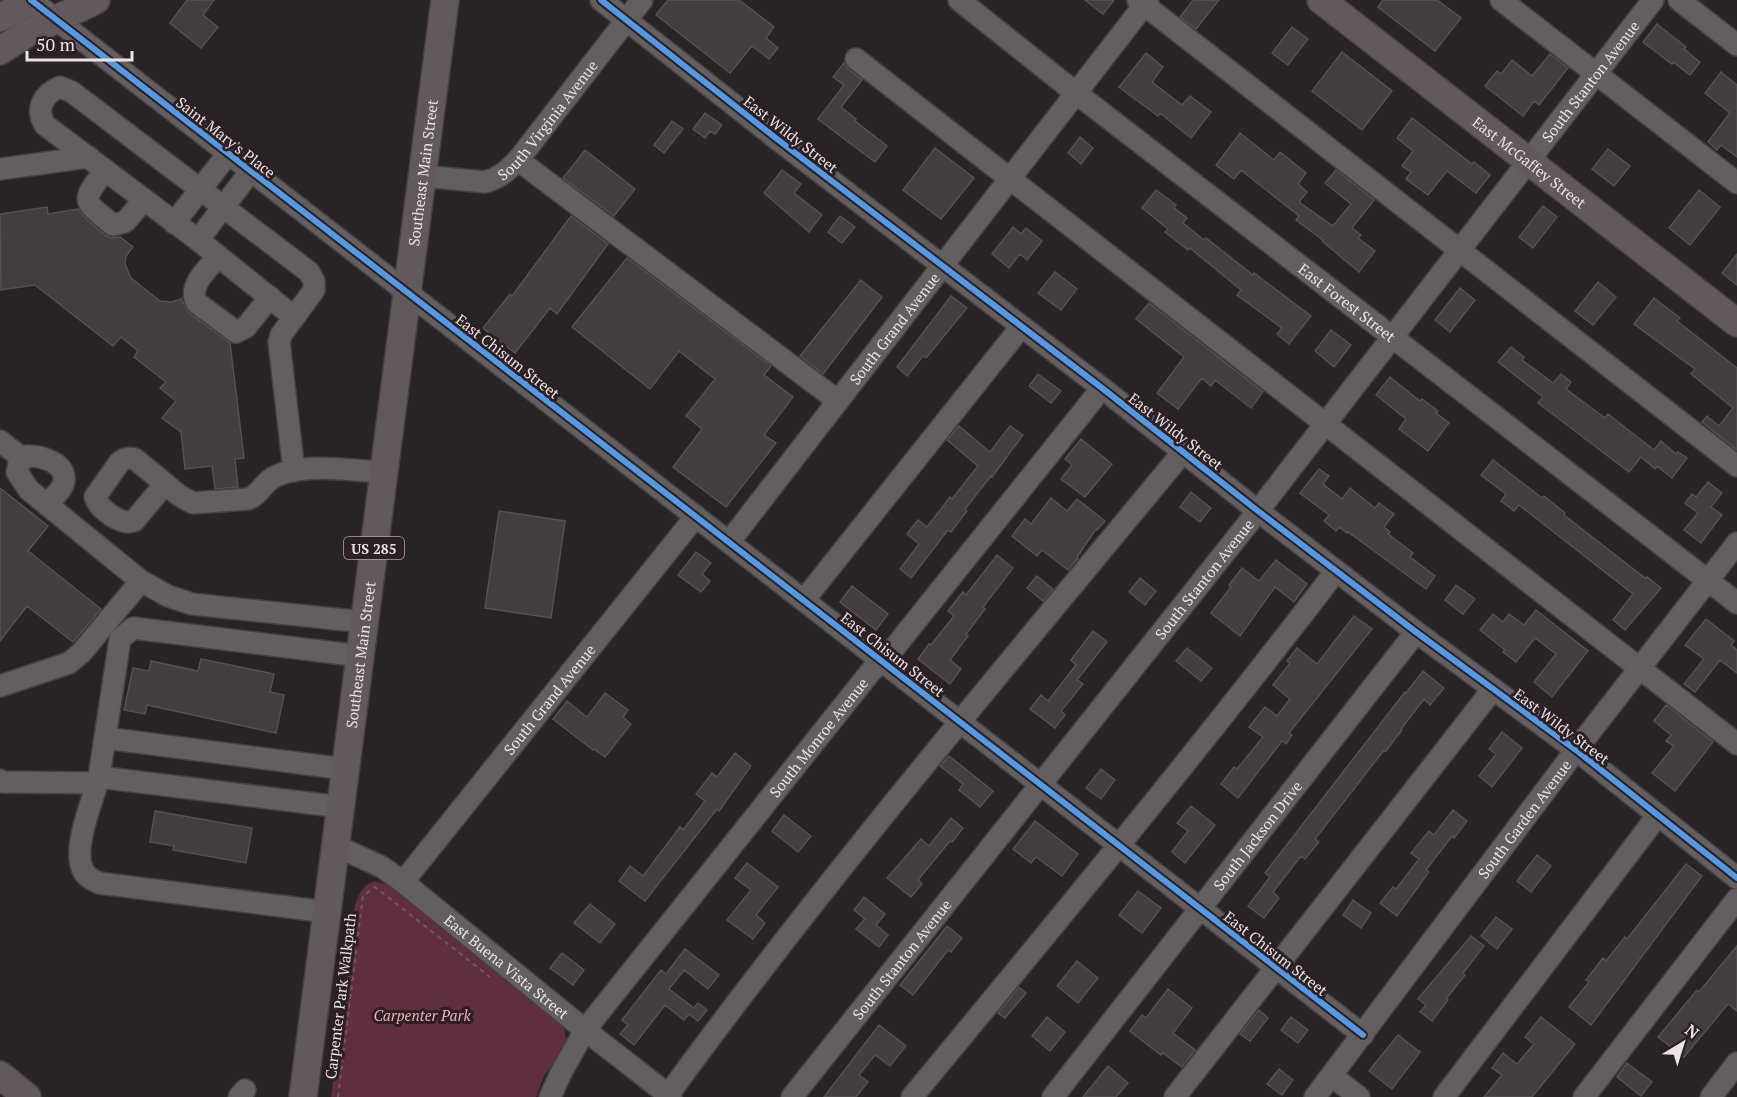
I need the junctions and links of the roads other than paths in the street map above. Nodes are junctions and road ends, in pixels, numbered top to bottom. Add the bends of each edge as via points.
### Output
1 (32, 0) edge
2 (96, 0) edge
3 (445, 0) edge
4 (601, 0) edge
5 (642, 0) edge
6 (959, 0) edge
7 (1321, 0) edge
8 (1501, 0) edge
9 (1653, 0) edge
10 (1679, 0) edge
11 (1143, 2) edge
12 (0, 18) edge
13 (57, 20) junction
14 (627, 20) junction
15 (1737, 45) edge
16 (0, 51) edge
17 (856, 59) dead end
18 (1596, 74) junction
19 (1076, 93) junction
20 (228, 154) junction
21 (89, 157) junction
22 (518, 159) junction
23 (1528, 161) junction
24 (0, 169) edge
25 (105, 170) junction
26 (251, 171) junction
27 (422, 176) junction
28 (1010, 178) junction
29 (1737, 183) edge
30 (201, 189) junction
31 (144, 200) junction
32 (224, 206) junction
33 (174, 223) junction
34 (198, 240) junction
35 (1460, 250) junction
36 (218, 256) junction
37 (942, 265) junction
38 (406, 293) junction
39 (270, 297) junction
40 (294, 317) junction
41 (1737, 323) edge
42 (1022, 327) junction
43 (1393, 338) junction
44 (1102, 388) junction
45 (838, 401) junction
46 (1326, 423) junction
47 (0, 441) edge
48 (1183, 452) junction
49 (23, 459) junction
50 (1737, 466) edge
51 (294, 471) junction
52 (383, 472) junction
53 (165, 484) dead end
54 (47, 504) junction
55 (1258, 511) junction
56 (696, 516) junction
57 (729, 542) junction
58 (1737, 543) edge
59 (1336, 571) junction
60 (1708, 580) junction
61 (141, 581) junction
62 (804, 600) junction
63 (1737, 603) edge
64 (364, 622) junction
65 (1416, 632) junction
66 (360, 656) junction
67 (883, 662) junction
68 (1640, 668) junction
69 (0, 686) edge
70 (1493, 689) junction
71 (960, 722) junction
72 (105, 738) junction
73 (1737, 744) edge
74 (1576, 750) junction
75 (345, 770) junction
76 (0, 780) edge
77 (98, 780) junction
78 (1040, 785) junction
79 (341, 807) junction
80 (1658, 815) junction
81 (336, 846) junction
82 (1120, 847) junction
83 (1737, 878) edge
84 (403, 882) junction
85 (1737, 899) edge
86 (1200, 909) junction
87 (327, 912) junction
88 (1276, 968) junction
89 (585, 1030) junction
90 (1363, 1035) junction
91 (1737, 1063) edge
92 (0, 1075) edge
93 (1332, 1076) junction
94 (663, 1094) edge
95 (27, 1097) edge
96 (303, 1097) edge
97 (550, 1097) edge
98 (792, 1097) edge
99 (912, 1097) edge
100 (1053, 1097) edge
101 (1175, 1097) edge
102 (1315, 1097) edge
103 (1359, 1097) edge
104 (1444, 1097) edge
105 (1584, 1097) edge
106 (1711, 1097) edge

1 - 12 main road
1 - 13 street, Saint Mary's Place
2 - 13 main road
3 - 27 main road, Southeast Main Street / US 285
4 - 14 street, East Wildy Street
5 - 14 street, South Virginia Avenue
6 - 19 street, East Forest Street
7 - 23 main road, East McGaffey Street
8 - 18 street
9 - 18 street, South Stanton Avenue
10 - 15 street
11 - 19 street, South Grand Avenue
11 - 35 street
13 - 16 main road
13 - 20 street, Saint Mary's Place
14 - 22 street, South Virginia Avenue
14 - 37 street, East Wildy Street
17 - 28 street
18 - 23 street, South Stanton Avenue
18 - 29 street
19 - 28 street, South Grand Avenue
19 - 43 street, East Forest Street
20 - 26 street, Saint Mary's Place
20 - 30 street
21 - 24 street
21 - 25 street
21 - 30 street via 45,125 40,117 42,104 52,90 60,87 72,92
22 - 27 street, South Virginia Avenue via 505,173 485,182
22 - 45 street
23 - 35 street, South Stanton Avenue
23 - 41 main road, East McGaffey Street
25 - 31 street
25 - 31 street via 87,200 113,225 125,222
26 - 32 street
26 - 38 street, Saint Mary's Place
27 - 38 main road, Southeast Main Street / US 285
28 - 37 street, South Grand Avenue
28 - 46 street
30 - 32 street
30 - 33 street
31 - 33 street
32 - 34 street
32 - 40 street via 309,272 314,290
33 - 34 street
34 - 36 street
35 - 43 street, South Stanton Avenue
35 - 50 street
36 - 39 street
36 - 39 street via 194,287 197,303 236,332 246,327
37 - 42 street, East Wildy Street
37 - 45 street, South Grand Avenue
38 - 52 main road, Southeast Main Street / US 285
38 - 56 street, East Chisum Street
39 - 40 street
40 - 51 street via 279,342
42 - 44 street, East Wildy Street
42 - 62 street
43 - 46 street, South Stanton Avenue
43 - 60 street, East Forest Street
44 - 48 street, East Wildy Street
44 - 67 street, South Monroe Avenue
45 - 57 street, South Grand Avenue
46 - 55 street, South Stanton Avenue
46 - 68 street
47 - 49 street
48 - 55 street, East Wildy Street
48 - 71 street
49 - 54 street via 17,471 29,490
49 - 54 street via 36,455 47,458 65,477 64,484
51 - 52 street via 308,468
51 - 53 street via 270,479 248,500 193,503
52 - 64 main road, Southeast Main Street / US 285
54 - 61 street
55 - 59 street, East Wildy Street
55 - 78 street, South Stanton Avenue
56 - 57 street, East Chisum Street
56 - 84 street, South Grand Avenue
57 - 62 street, East Chisum Street
58 - 60 street, South Garden Avenue
59 - 65 street, East Wildy Street
59 - 82 street
60 - 63 street, East Forest Street
60 - 68 street, South Garden Avenue
61 - 64 street via 192,604
61 - 69 street via 69,663
62 - 67 street, East Chisum Street
64 - 66 main road, Southeast Main Street / US 285
65 - 70 street, East Wildy Street
65 - 86 street, South Jackson Drive
66 - 72 street via 133,628 120,639
66 - 75 main road, Southeast Main Street / US 285
67 - 71 street, East Chisum Street
67 - 89 street, South Monroe Avenue via 872,670
68 - 73 street
68 - 74 street, South Garden Avenue
70 - 74 street, East Wildy Street
70 - 88 street
71 - 78 street, East Chisum Street
71 - 94 street
72 - 75 street
72 - 77 street
74 - 80 street, East Wildy Street
74 - 90 street, South Garden Avenue
75 - 79 main road, Southeast Main Street / US 285
76 - 77 street via 78,784
77 - 79 street
77 - 87 street via 79,849 81,867 87,877 99,884
78 - 82 street, East Chisum Street
78 - 98 street, South Stanton Avenue
79 - 81 main road, Southeast Main Street / US 285
80 - 83 street, East Wildy Street
80 - 104 street
81 - 84 street, East Buena Vista Street via 382,867
81 - 87 main road, Southeast Main Street / US 285
82 - 86 street, East Chisum Street
82 - 99 street
84 - 89 street, East Buena Vista Street
85 - 105 street
86 - 88 street, East Chisum Street
86 - 100 street, South Jackson Drive
87 - 96 main road, Southeast Main Street / US 285
88 - 90 street, East Chisum Street
88 - 101 street
89 - 94 street, East Buena Vista Street
89 - 97 street, South Monroe Avenue
90 - 93 street, South Garden Avenue
91 - 106 street
92 - 95 main road
93 - 102 street, South Garden Avenue
93 - 103 street

